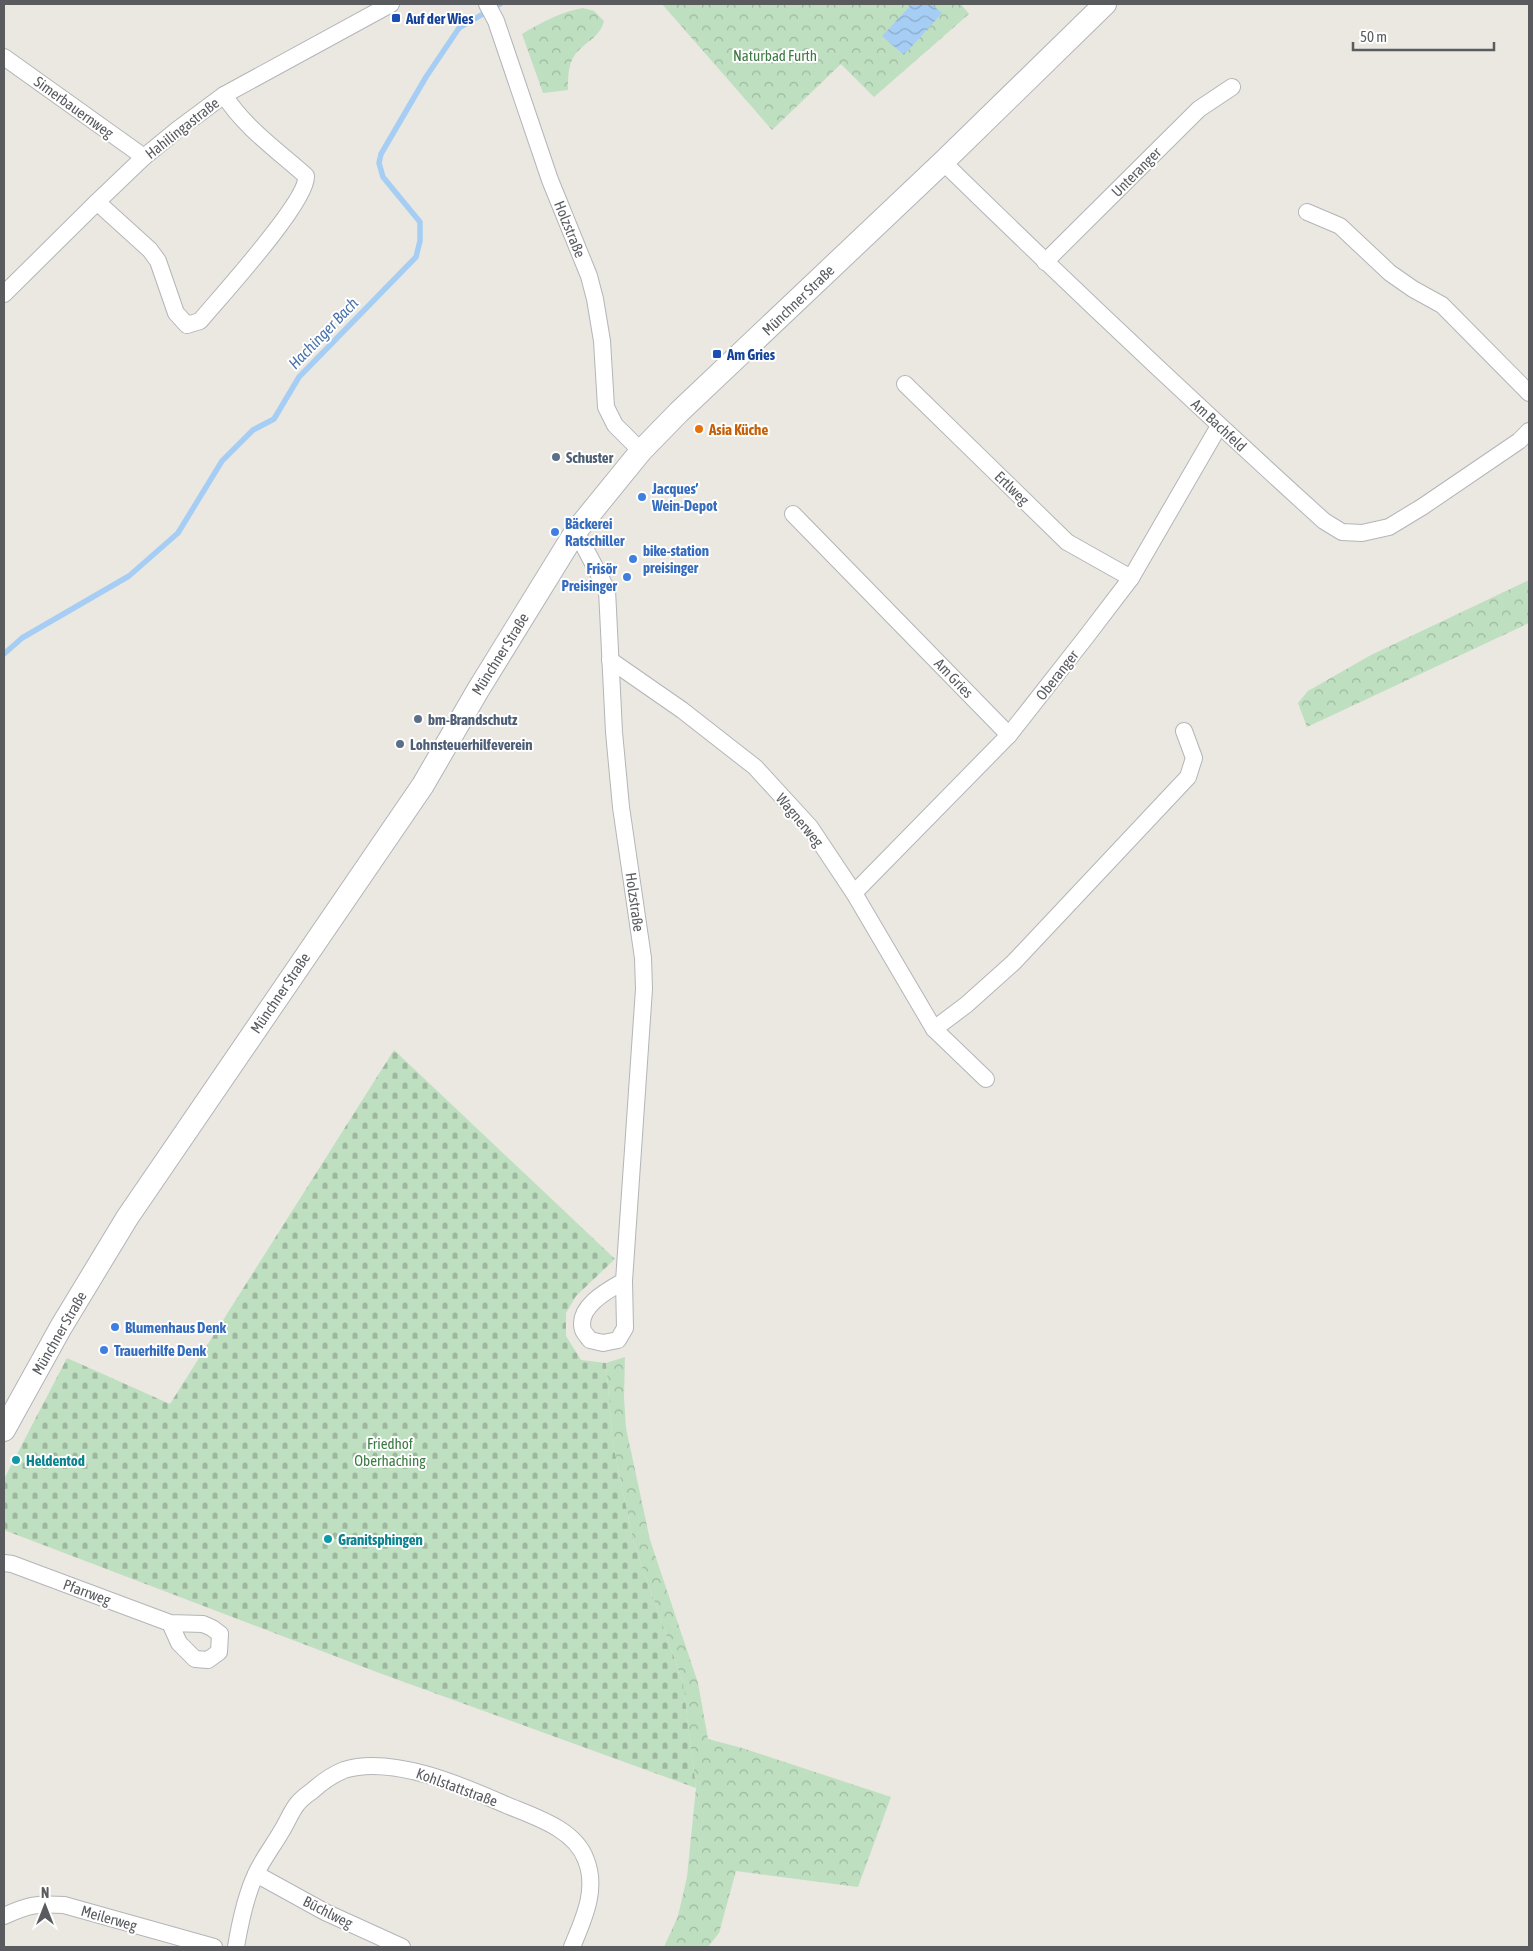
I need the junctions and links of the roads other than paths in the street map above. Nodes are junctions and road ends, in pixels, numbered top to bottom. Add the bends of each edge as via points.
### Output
1 (391, 4) edge
2 (1105, 4) edge
3 (490, 10) edge
4 (4, 56) edge
5 (1232, 87) dead end
6 (224, 95) junction
7 (144, 157) junction
8 (943, 162) junction
9 (97, 202) junction
10 (1307, 212) dead end
11 (1045, 262) junction
12 (4, 294) edge
13 (905, 384) dead end
14 (1529, 393) edge
15 (1219, 426) junction
16 (1529, 430) edge
17 (641, 451) junction
18 (793, 514) dead end
19 (576, 531) junction
20 (1131, 578) junction
21 (610, 660) junction
22 (1184, 731) dead end
23 (1009, 735) junction
24 (854, 893) junction
25 (934, 1029) junction
26 (986, 1079) dead end
27 (624, 1281) dead end
28 (4, 1430) edge
29 (4, 1563) edge
30 (170, 1623) dead end
31 (256, 1874) junction
32 (4, 1916) edge
33 (214, 1947) edge
34 (236, 1947) edge
35 (402, 1947) edge
36 (572, 1947) edge

1 - 6 street, Hahilingastraße
2 - 8 main road, Münchner Straße
3 - 17 street, Holzstraße via 550,180 589,276 602,341 606,407 615,425
4 - 7 street, Simerbauernweg
5 - 11 street, Unteranger via 1199,109
6 - 7 street, Hahilingastraße
6 - 9 street via 262,137 306,176 307,181 290,213 200,321 187,325 176,313 158,261
7 - 9 street, Hahilingastraße
8 - 11 street, Am Bachfeld
8 - 17 main road, Münchner Straße
9 - 12 street, Hahilingastraße
10 - 14 street via 1340,226 1390,273 1442,305
11 - 15 street, Am Bachfeld
13 - 20 street, Ertlweg via 1068,542
15 - 16 street, Am Bachfeld via 1324,522 1342,532 1362,533 1389,527 1422,507 1519,441
15 - 20 street, Oberanger
17 - 19 main road, Münchner Straße
18 - 23 street, Am Gries
19 - 21 street, Holzstraße via 607,590
19 - 28 main road, Münchner Straße via 423,785 127,1218
20 - 23 street, Oberanger
21 - 24 street, Wagnerweg via 682,710 754,767 810,828
21 - 27 street, Holzstraße via 621,807 643,958 644,989
22 - 25 street via 1194,758 1188,777 1013,963
23 - 24 street, Oberanger
24 - 25 street, Wagnerweg
25 - 26 street, Wagnerweg
29 - 30 street, Pfarrweg
31 - 34 street, Kohlstattstraße via 242,1914
31 - 35 street, Büchlweg via 325,1912
31 - 36 street, Kohlstattstraße via 298,1803 327,1778 356,1768 418,1771 548,1823 576,1844 586,1859 591,1892
32 - 33 street, Meilerweg via 40,1904 64,1906

